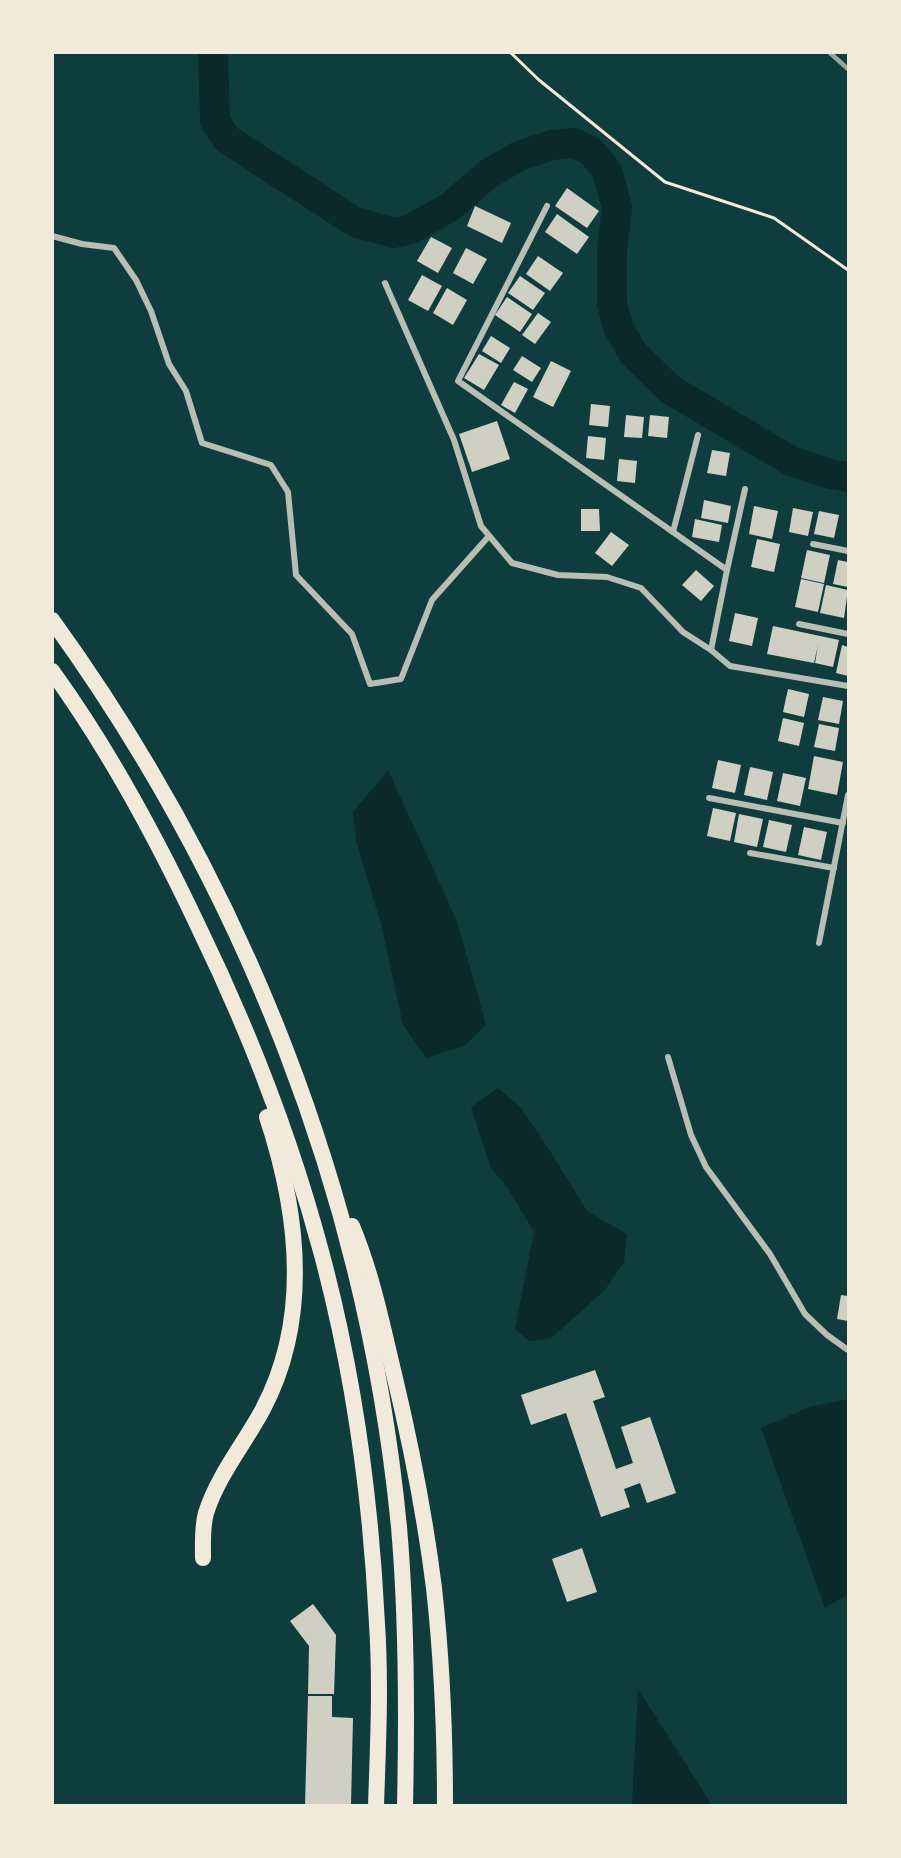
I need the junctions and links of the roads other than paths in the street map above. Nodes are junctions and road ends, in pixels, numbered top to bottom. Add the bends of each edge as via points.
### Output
1 (547, 206) dead end
2 (52, 236) edge
3 (385, 283) dead end
4 (698, 435) dead end
5 (745, 489) dead end
6 (674, 532) junction
7 (489, 536) junction
8 (813, 544) dead end
9 (849, 551) edge
10 (727, 570) junction
11 (52, 620) edge
12 (799, 624) dead end
13 (849, 634) edge
14 (711, 650) junction
15 (52, 671) edge
16 (849, 686) edge
17 (121, 777) junction
18 (849, 795) edge
19 (709, 798) dead end
20 (843, 823) junction
21 (750, 853) dead end
22 (834, 868) junction
23 (819, 943) dead end
24 (668, 1057) dead end
25 (325, 1158) junction
26 (849, 1350) edge
27 (203, 1558) dead end
28 (376, 1806) edge
29 (405, 1806) edge
30 (445, 1806) edge

1 - 6 street via 458,381
2 - 7 street via 114,248 151,311 169,364 186,392 202,443 271,465 288,492 296,575 352,634 370,684 401,679 432,600
3 - 7 street via 454,440 481,526
4 - 6 street
5 - 10 street
6 - 10 street
7 - 14 street via 512,563 558,575 607,577 641,588 683,632
8 - 9 street
10 - 14 street
11 - 25 highway via 142,753 202,861 259,982
12 - 13 street
14 - 16 street via 730,666
15 - 17 highway
17 - 27 highway via 219,990 277,1147 290,1204 295,1256 294,1302 287,1346 278,1379 206,1514
17 - 28 highway via 174,874 221,973 269,1090 322,1257 350,1382 370,1528 378,1627
18 - 20 street
19 - 20 street
20 - 22 street
21 - 22 street
22 - 23 street
24 - 26 street via 691,1135 706,1167 770,1254 805,1314
25 - 29 highway via 372,1343 399,1527 406,1692
25 - 30 highway via 363,1252 411,1450 434,1589

